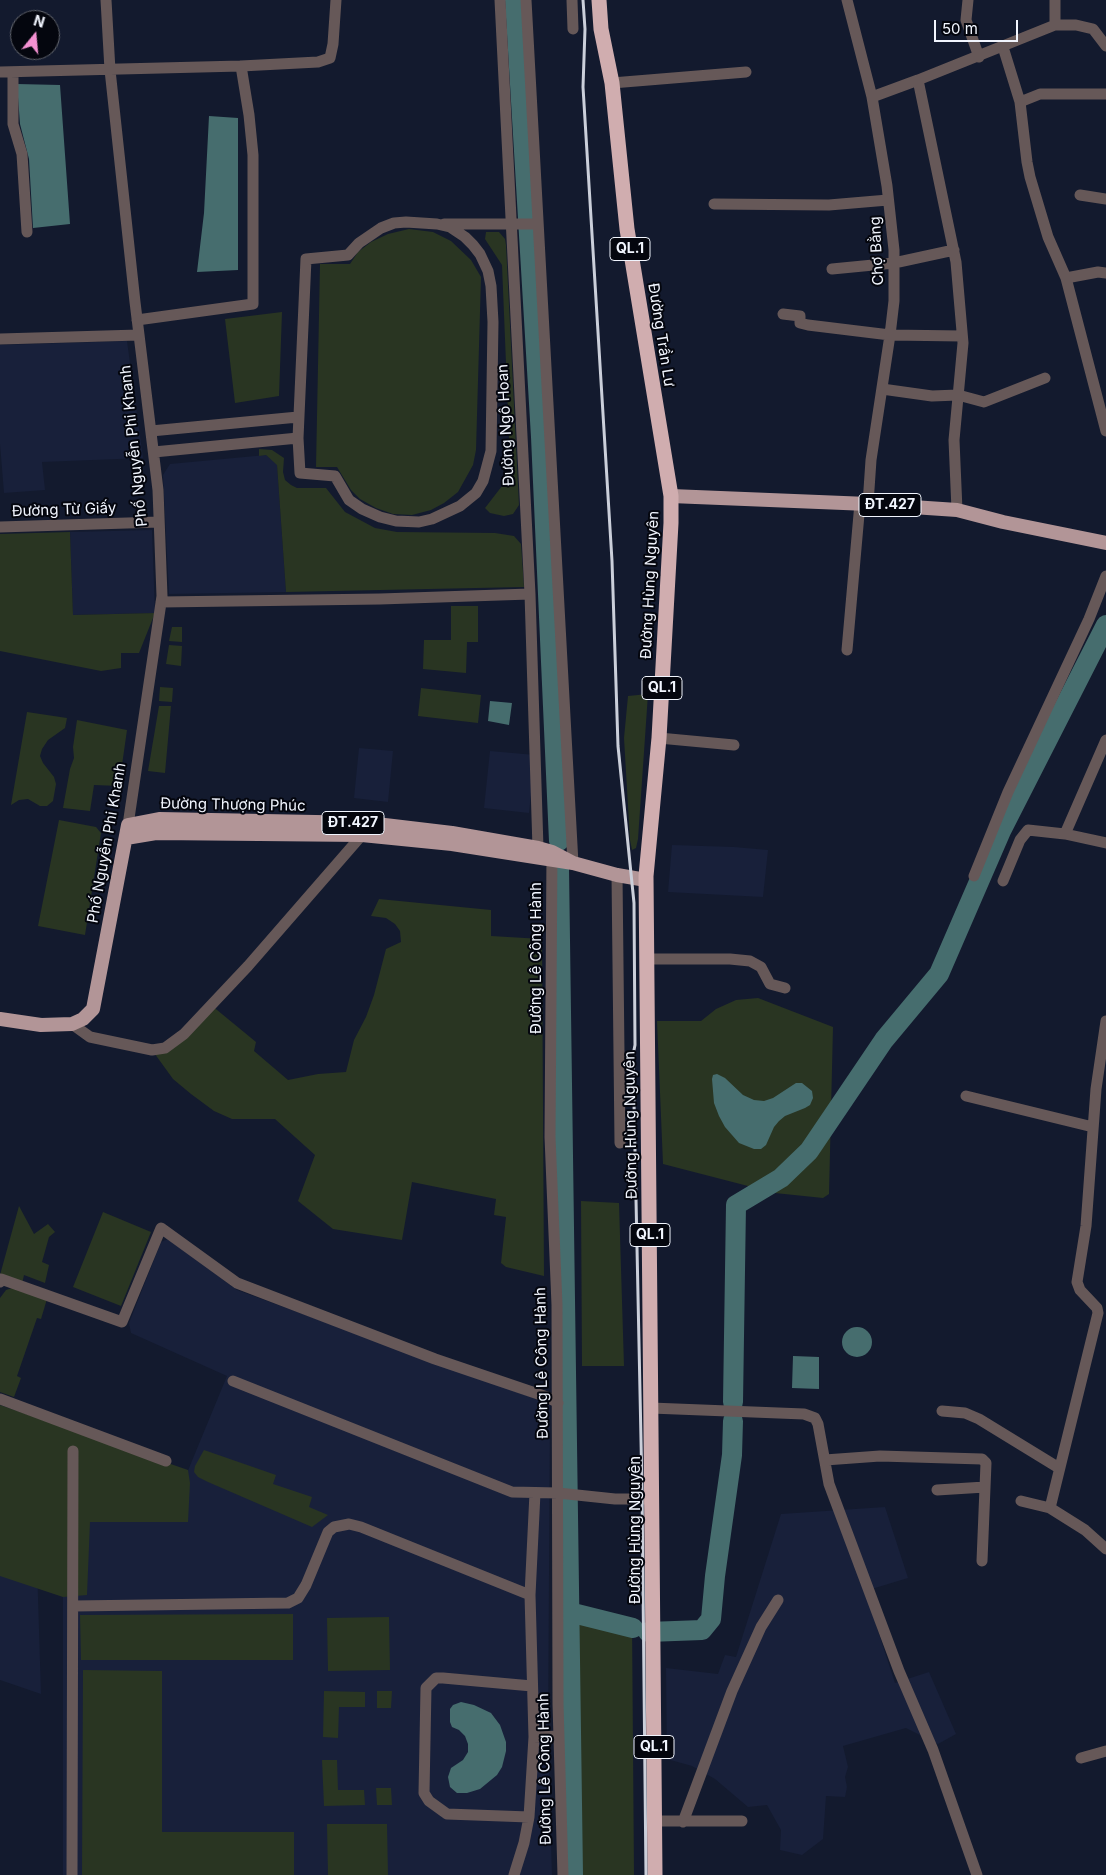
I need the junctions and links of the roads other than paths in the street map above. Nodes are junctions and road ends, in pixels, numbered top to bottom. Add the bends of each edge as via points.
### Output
1 (106, 0) edge
2 (336, 0) edge
3 (500, 0) edge
4 (526, 0) edge
5 (572, 0) edge
6 (599, 0) edge
7 (847, 0) edge
8 (968, 0) edge
9 (1055, 0) edge
10 (1055, 25) junction
11 (573, 28) dead end
12 (1106, 46) edge
13 (1003, 47) junction
14 (979, 57) junction
15 (241, 66) junction
16 (110, 70) junction
17 (0, 72) edge
18 (13, 72) junction
19 (746, 72) dead end
20 (918, 80) junction
21 (612, 83) junction
22 (1106, 94) edge
23 (872, 97) junction
24 (1020, 102) junction
25 (1080, 195) dead end
26 (888, 200) junction
27 (1106, 200) edge
28 (714, 204) dead end
29 (437, 224) junction
30 (538, 224) junction
31 (511, 226) junction
32 (26, 232) dead end
33 (954, 250) junction
34 (894, 263) junction
35 (832, 269) dead end
36 (1106, 272) edge
37 (1066, 278) junction
38 (783, 314) dead end
39 (137, 320) junction
40 (138, 335) junction
41 (890, 335) junction
42 (962, 336) junction
43 (0, 339) edge
44 (1045, 378) dead end
45 (882, 389) junction
46 (958, 395) junction
47 (298, 417) junction
48 (151, 431) junction
49 (1106, 431) edge
50 (298, 438) junction
51 (154, 452) junction
52 (671, 496) junction
53 (864, 503) junction
54 (957, 510) junction
55 (159, 522) junction
56 (0, 527) edge
57 (1106, 543) edge
58 (1106, 576) edge
59 (530, 594) junction
60 (161, 602) junction
61 (846, 650) dead end
62 (659, 738) junction
63 (1106, 740) edge
64 (734, 745) dead end
65 (365, 829) junction
66 (127, 832) junction
67 (1065, 834) junction
68 (1106, 843) edge
69 (491, 846) junction
70 (538, 848) junction
71 (552, 856) junction
72 (573, 863) junction
73 (617, 875) junction
74 (974, 876) dead end
75 (646, 880) junction
76 (1003, 881) dead end
77 (647, 959) junction
78 (785, 988) dead end
79 (0, 1019) edge
80 (1106, 1021) edge
81 (72, 1024) junction
82 (966, 1096) dead end
83 (1097, 1122) junction
84 (620, 1143) dead end
85 (0, 1282) edge
86 (233, 1381) dead end
87 (0, 1399) edge
88 (558, 1403) junction
89 (651, 1408) junction
90 (942, 1411) dead end
91 (74, 1451) dead end
92 (825, 1460) junction
93 (166, 1461) dead end
94 (1059, 1468) junction
95 (985, 1487) junction
96 (937, 1490) dead end
97 (535, 1493) junction
98 (561, 1493) junction
99 (652, 1499) junction
100 (1021, 1502) dead end
101 (1050, 1508) junction
102 (1106, 1549) edge
103 (982, 1561) dead end
104 (530, 1595) junction
105 (778, 1600) dead end
106 (74, 1606) junction
107 (532, 1686) junction
108 (559, 1736) junction
109 (534, 1737) junction
110 (1106, 1751) edge
111 (1081, 1758) dead end
112 (529, 1817) junction
113 (655, 1821) junction
114 (742, 1821) dead end
115 (683, 1822) junction
116 (72, 1875) edge
117 (514, 1875) edge
118 (563, 1875) edge
119 (655, 1875) edge
120 (977, 1875) edge

1 - 16 street, Phố Nguyễn Phi Khanh
2 - 15 street via 330,58 318,62
3 - 31 street, Đường Ngô Hoan
4 - 30 street
5 - 11 street
6 - 21 highway, Đường Trần Lư / QL.1
7 - 23 street, Chợ Bằng
8 - 14 street via 966,20
9 - 10 street
10 - 12 street via 1093,29
10 - 13 street
13 - 14 street
13 - 24 street
14 - 20 street
15 - 16 street
15 - 39 street via 253,155 253,304
16 - 18 street
16 - 39 street, Phố Nguyễn Phi Khanh
17 - 18 street
18 - 32 street via 13,124 22,154
19 - 21 street
20 - 23 street
20 - 33 street
21 - 52 highway, Đường Trần Lư / QL.1 via 627,229
22 - 24 street via 1040,94
23 - 26 street, Chợ Bằng
24 - 37 street via 1030,177 1048,238
25 - 27 street
26 - 28 street via 829,205
26 - 34 street, Chợ Bằng
29 - 31 street
29 - 47 street via 394,223 364,239 348,255 306,259
29 - 50 street via 450,227 473,245 488,271 491,286 491,451 483,481 476,493 460,506 432,520 396,521 380,517 349,500 335,476 300,473
30 - 31 street
30 - 72 street
31 - 59 street, Đường Ngô Hoan
33 - 34 street
33 - 42 street
34 - 35 street
34 - 41 street, Chợ Bằng
36 - 37 street
37 - 49 street
38 - 41 street via 800,316 800,323 808,325
39 - 40 street, Phố Nguyễn Phi Khanh
40 - 43 street
40 - 48 street, Phố Nguyễn Phi Khanh
41 - 42 street
41 - 45 street, Chợ Bằng
42 - 46 street
44 - 46 street via 984,402
45 - 46 street via 932,396
45 - 53 street, Chợ Bằng
46 - 54 street via 954,440
47 - 48 street
47 - 50 street
48 - 51 street, Phố Nguyễn Phi Khanh
50 - 51 street
51 - 55 street, Phố Nguyễn Phi Khanh
52 - 53 main road, ĐT.427
52 - 62 highway, Đường Hùng Nguyên / QL.1
53 - 54 main road, ĐT.427
53 - 61 street, Chợ Bằng
54 - 57 main road, ĐT.427
55 - 56 street, Đường Từ Giấy
55 - 60 street, Phố Nguyễn Phi Khanh
58 - 74 street via 1008,792
59 - 60 street
59 - 70 street, Đường Ngô Hoan
60 - 66 street, Phố Nguyễn Phi Khanh
62 - 64 street
62 - 75 highway, Đường Hùng Nguyên / QL.1
63 - 67 street
65 - 66 main road, Đường Thượng Phúc / ĐT.427
65 - 69 main road, Đường Thượng Phúc / ĐT.427
65 - 81 street via 183,1035 165,1048 152,1050 90,1037
66 - 81 main road, Phố Nguyễn Phi Khanh via 93,1009
67 - 68 street
67 - 76 street via 1028,830 1020,840
69 - 70 main road, Đường Thượng Phúc / ĐT.427
69 - 71 main road, Đường Thượng Phúc / ĐT.427
70 - 71 main road, Đường Thượng Phúc / ĐT.427
71 - 72 main road, Đường Thượng Phúc / ĐT.427
71 - 88 street, Đường Lê Công Hành via 550,1137
72 - 73 main road, Đường Thượng Phúc / ĐT.427
73 - 75 main road, Đường Thượng Phúc / ĐT.427
73 - 84 street
75 - 77 highway, Đường Hùng Nguyên / QL.1
77 - 78 street via 750,961 761,966 770,984
77 - 89 highway, Đường Hùng Nguyên / QL.1
79 - 81 main road via 40,1025
80 - 83 street via 1096,1089
82 - 83 street
83 - 94 street via 1077,1282 1098,1313
85 - 88 street via 1,1279 122,1322 161,1228 237,1283
86 - 97 street via 512,1492
87 - 93 street
88 - 98 street, Đường Lê Công Hành
89 - 92 street via 810,1415 818,1424
89 - 99 highway, Đường Hùng Nguyên / QL.1
90 - 94 street via 965,1413 979,1419
91 - 106 street
92 - 95 street via 880,1456 980,1458 986,1463
92 - 120 street via 833,1493 899,1671 933,1750
94 - 101 street
95 - 96 street
95 - 103 street
97 - 98 street
97 - 104 street
98 - 99 street
98 - 108 street, Đường Lê Công Hành via 557,1619
99 - 113 highway, Đường Hùng Nguyên / QL.1
100 - 101 street
101 - 102 street via 1085,1530
104 - 106 street via 349,1524 334,1527 328,1532 306,1585 298,1598 288,1603
104 - 107 street
105 - 115 street via 761,1626 736,1683
106 - 116 street
107 - 109 street
107 - 112 street via 436,1678 426,1688 424,1793 429,1802 448,1814
108 - 109 street
108 - 118 street, Đường Lê Công Hành
109 - 112 street
110 - 111 street
112 - 117 street
113 - 115 street
113 - 119 highway, Đường Hùng Nguyên / QL.1
114 - 115 street

